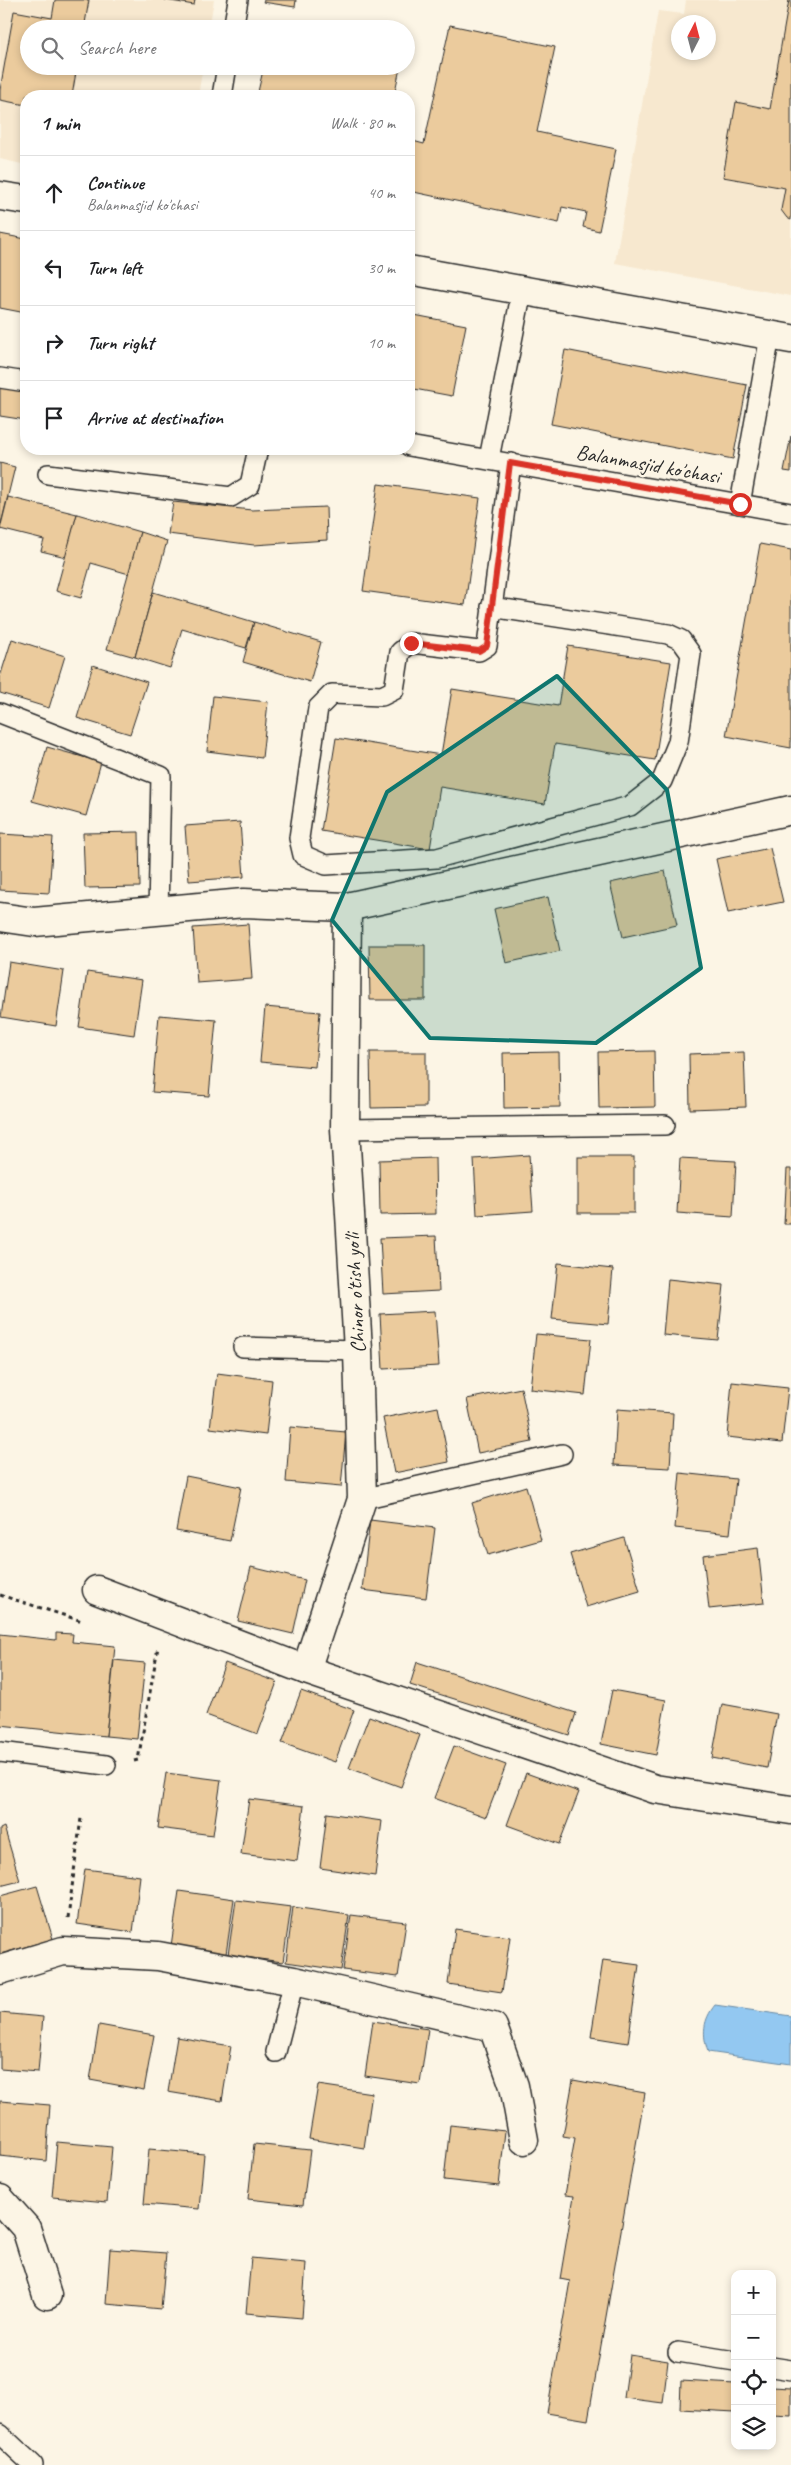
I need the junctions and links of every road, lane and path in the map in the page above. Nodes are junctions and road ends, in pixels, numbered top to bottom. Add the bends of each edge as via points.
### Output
1 (238, 0) edge
2 (235, 20) edge
3 (226, 75) edge
4 (223, 90) edge
5 (0, 196) edge
6 (20, 199) edge
7 (415, 271) edge
8 (522, 290) junction
9 (781, 338) edge
10 (0, 378) edge
11 (20, 381) edge
12 (415, 447) edge
13 (257, 455) edge
14 (489, 459) junction
15 (510, 463) junction
16 (48, 474) dead end
17 (740, 504) junction
18 (791, 513) edge
19 (491, 607) junction
20 (0, 713) edge
21 (791, 810) edge
22 (347, 907) junction
23 (158, 911) junction
24 (0, 917) edge
25 (666, 1125) dead end
26 (345, 1129) junction
27 (243, 1348) dead end
28 (358, 1350) junction
29 (562, 1454) dead end
30 (362, 1499) junction
31 (97, 1590) dead end
32 (0, 1595) edge
33 (84, 1622) dead end
34 (158, 1646) dead end
35 (306, 1670) junction
36 (0, 1752) edge
37 (106, 1765) joint
38 (791, 1810) edge
39 (81, 1818) dead end
40 (63, 1951) junction
41 (0, 1970) edge
42 (294, 1981) junction
43 (276, 2052) dead end
44 (524, 2140) dead end
45 (0, 2199) edge
46 (47, 2296) dead end
47 (678, 2352) dead end
48 (731, 2360) edge
49 (776, 2368) edge
50 (791, 2370) edge
51 (0, 2434) edge
52 (33, 2465) edge

1 - 2 lane
3 - 4 lane
5 - 6 street
7 - 8 street
8 - 9 street
8 - 14 lane
9 - 17 lane, Balanmasjid ko'chasi
10 - 11 lane
12 - 14 lane, Balanmasjid ko'chasi
13 - 16 lane via 250,484 231,497
14 - 15 lane, Balanmasjid ko'chasi
15 - 17 lane, Balanmasjid ko'chasi
15 - 19 lane
17 - 18 lane
19 - 19 lane via 487,646 479,651 411,643 400,652 394,690 382,696 332,694 318,708 299,838 303,855 326,866 437,858 630,806 662,781 678,742 691,654 681,640 668,634
20 - 23 lane via 161,776
21 - 22 street
22 - 23 street via 244,903
22 - 26 street, Chinor o'tish yo'li
23 - 24 street via 34,922
25 - 26 lane
26 - 28 street, Chinor o'tish yo'li
27 - 28 lane
28 - 30 street, Chinor o'tish yo'li
29 - 30 lane
30 - 35 street, Chinor o'tish yo'li
31 - 35 street
32 - 33 path
34 - 37 path via 138,1760
35 - 38 street via 655,1789
36 - 37 lane
39 - 40 path
40 - 41 street
40 - 42 street via 158,1956
42 - 43 lane
42 - 44 street via 493,2026 514,2086
45 - 46 street via 26,2228
47 - 48 lane
49 - 50 lane
51 - 52 lane

